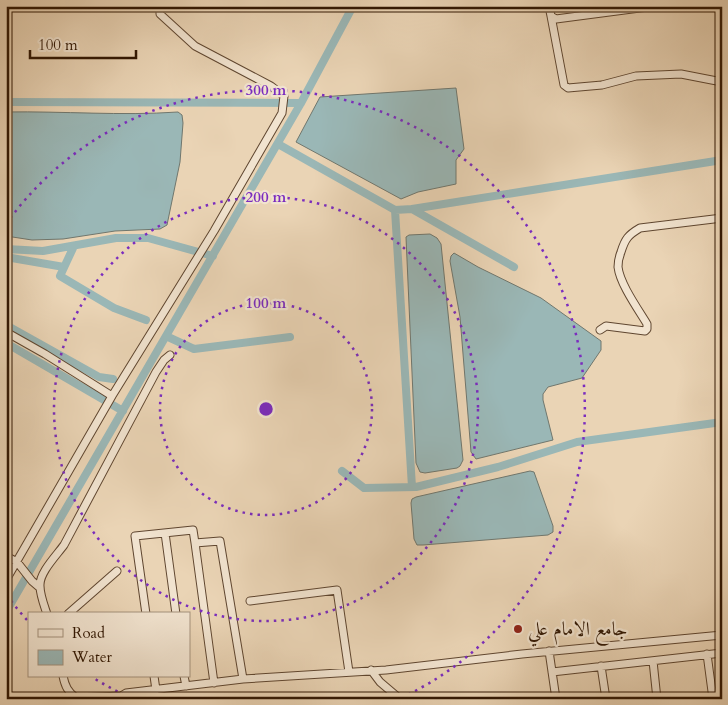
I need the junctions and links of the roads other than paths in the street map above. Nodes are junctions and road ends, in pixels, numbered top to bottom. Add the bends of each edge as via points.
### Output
1 (160, 6) edge
2 (549, 6) edge
3 (655, 6) edge
4 (642, 7) edge
5 (551, 16) junction
6 (722, 82) edge
7 (722, 218) edge
8 (600, 330) dead end
9 (6, 332) edge
10 (170, 355) dead end
11 (112, 396) junction
12 (165, 533) junction
13 (196, 543) junction
14 (6, 556) edge
15 (17, 562) junction
16 (117, 571) dead end
17 (6, 580) edge
18 (40, 587) junction
19 (250, 601) dead end
20 (46, 612) edge
21 (70, 612) edge
22 (146, 612) edge
23 (176, 612) edge
24 (722, 635) edge
25 (550, 651) junction
26 (722, 653) edge
27 (707, 654) junction
28 (652, 661) junction
29 (601, 666) junction
30 (371, 670) junction
31 (349, 672) junction
32 (552, 672) junction
33 (64, 678) edge
34 (154, 678) edge
35 (184, 678) edge
36 (243, 679) junction
37 (214, 683) junction
38 (186, 686) junction
39 (386, 688) junction
40 (156, 690) junction
41 (122, 697) edge
42 (76, 698) edge
43 (396, 699) edge
44 (400, 699) edge
45 (556, 699) edge
46 (606, 699) edge
47 (657, 699) edge
48 (713, 699) edge

1 - 11 street via 160,14 195,46 284,96 282,114
2 - 5 street
3 - 4 street
4 - 5 street via 556,19
5 - 6 street via 564,85 568,88 602,85 636,76 681,74
7 - 8 street via 640,228 630,234 618,260 618,269 647,329 606,326
9 - 11 street
10 - 18 street via 156,372 64,545 46,569
11 - 15 street
12 - 13 street via 193,530
12 - 22 street via 135,536
12 - 23 street
13 - 36 street via 220,541
13 - 37 street
14 - 15 street
15 - 17 street
15 - 18 street
16 - 21 street
18 - 20 street
19 - 31 street via 337,590
24 - 25 street
25 - 30 street
25 - 32 street
26 - 27 street
27 - 28 street
27 - 48 street
28 - 29 street
28 - 47 street
29 - 32 street
29 - 46 street
30 - 31 street
30 - 39 street
31 - 36 street
32 - 45 street
33 - 42 street via 70,694
34 - 40 street
35 - 38 street
36 - 37 street
37 - 38 street
38 - 40 street
39 - 43 street
39 - 44 street
40 - 41 street via 126,693
41 - 42 street

